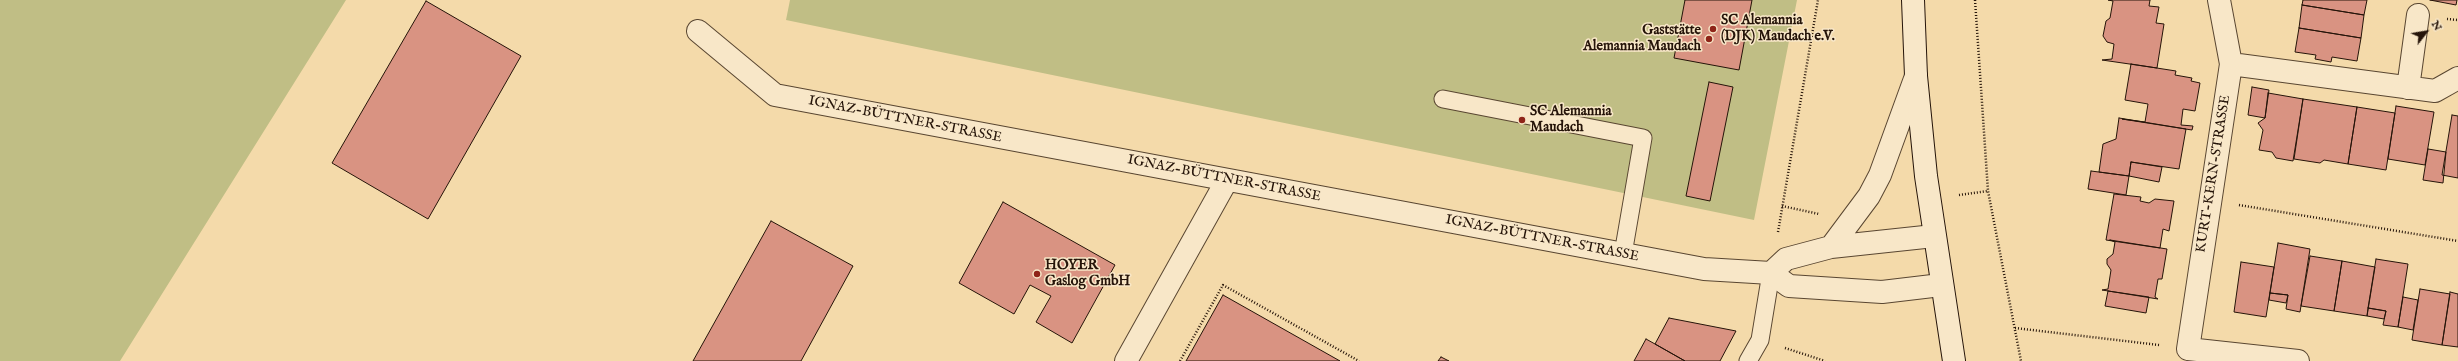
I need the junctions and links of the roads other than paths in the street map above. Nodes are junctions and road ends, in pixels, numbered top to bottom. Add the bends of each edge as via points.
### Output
1 (1913, 0) edge
2 (2219, 0) edge
3 (2418, 15) dead end
4 (698, 31) dead end
5 (2230, 64) junction
6 (1916, 76) junction
7 (2458, 78) edge
8 (2408, 88) junction
9 (1443, 99) dead end
10 (1227, 180) junction
11 (1934, 236) junction
12 (1831, 247) junction
13 (1623, 254) junction
14 (1771, 273) junction
15 (1941, 285) junction
16 (2218, 356) edge
17 (1126, 361) edge
18 (1748, 361) edge
19 (1954, 361) edge
20 (2298, 361) edge

1 - 6 street
2 - 5 street, KURT-KERN-STRASSE
3 - 8 street
4 - 10 street, IGNAZ-BÜTTNER-STRASSE via 775,95
5 - 8 street
5 - 16 street, KURT-KERN-STRASSE via 2188,349
6 - 11 street
6 - 12 street via 1880,175 1869,196
7 - 8 street via 2435,91
9 - 13 lane via 1643,138
10 - 13 street, IGNAZ-BÜTTNER-STRASSE
10 - 17 street
11 - 12 street
11 - 15 street
12 - 14 street via 1786,259
13 - 14 street, IGNAZ-BÜTTNER-STRASSE via 1704,269
14 - 15 street via 1789,286 1882,292
14 - 18 lane via 1760,340
15 - 19 street
16 - 20 street

